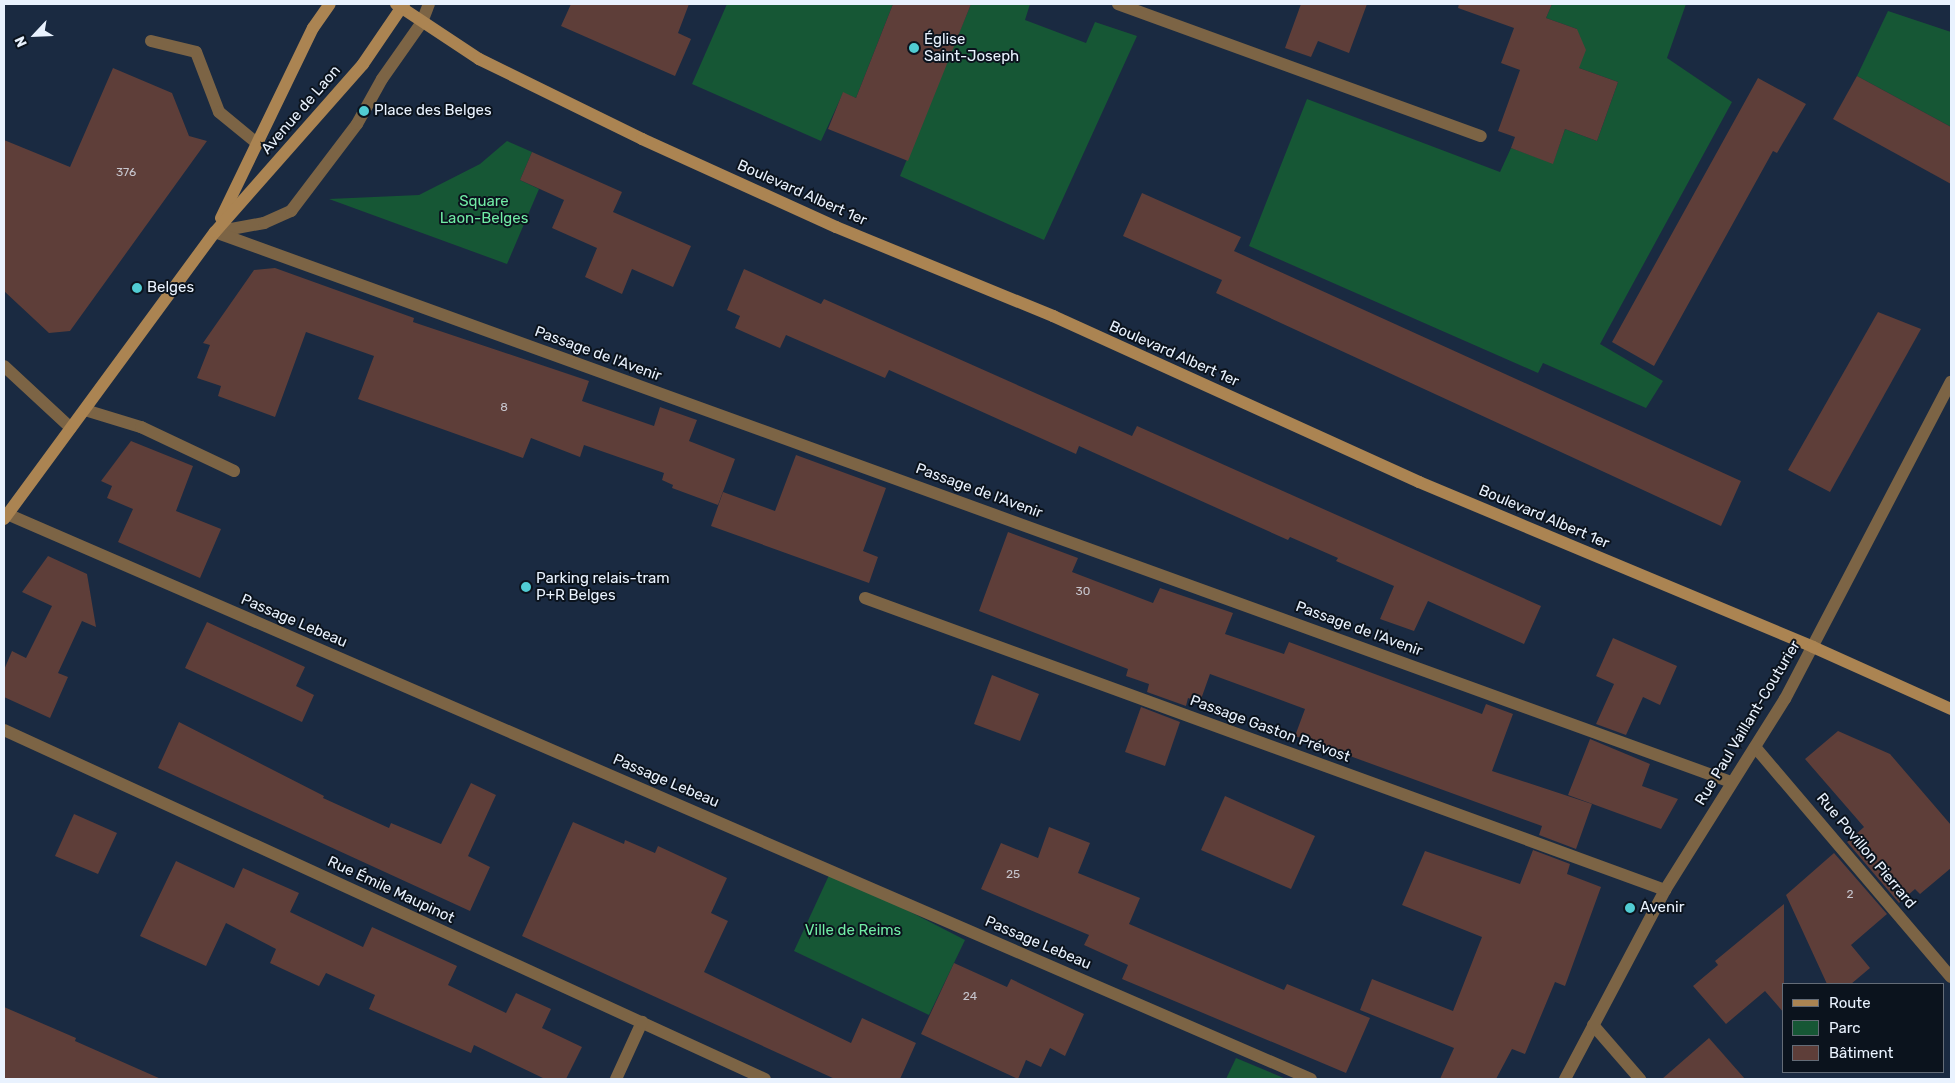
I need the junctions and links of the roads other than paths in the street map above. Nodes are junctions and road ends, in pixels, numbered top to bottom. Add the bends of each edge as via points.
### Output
1 (330, 4) edge
2 (429, 4) edge
3 (1118, 4) edge
4 (400, 5) edge
5 (422, 22) junction
6 (151, 41) dead end
7 (1482, 136) dead end
8 (258, 144) junction
9 (215, 232) junction
10 (4, 366) edge
11 (1951, 382) edge
12 (85, 410) junction
13 (71, 428) junction
14 (234, 471) dead end
15 (6, 517) edge
16 (865, 598) dead end
17 (1813, 647) junction
18 (1951, 709) edge
19 (4, 730) edge
20 (1755, 747) junction
21 (1731, 782) junction
22 (1664, 890) junction
23 (1951, 977) edge
24 (642, 1022) junction
25 (1593, 1025) junction
26 (616, 1079) edge
27 (765, 1079) edge
28 (1312, 1079) edge
29 (1565, 1079) edge
30 (1640, 1079) edge

1 - 8 main road, Avenue de Laon via 313,28
2 - 5 street
3 - 7 street
4 - 5 main road, Boulevard Albert 1er
4 - 9 main road, Avenue de Laon via 363,64
5 - 9 street via 382,79 357,124 291,211 264,224
5 - 17 main road, Boulevard Albert 1er via 478,60 642,140 836,227 1053,316 1419,482
6 - 8 street via 196,52 219,112
8 - 9 main road, Avenue de Laon
9 - 12 main road, Avenue de Laon
9 - 21 street, Passage de l'Avenir
10 - 13 street
11 - 17 street, Rue Paul Vaillant-Couturier
12 - 13 main road, Avenue de Laon
12 - 14 street via 141,427
13 - 15 main road, Avenue de Laon
15 - 28 street, Passage Lebeau
16 - 22 street, Passage Gaston Prévost
17 - 18 main road, Boulevard Albert 1er
17 - 20 street, Rue Paul Vaillant-Couturier
19 - 24 street, Rue Émile Maupinot
20 - 21 street, Rue Paul Vaillant-Couturier
20 - 23 street, Rue Povillon Pierrard
21 - 22 street, Rue Paul Vaillant-Couturier
22 - 25 street, Rue Paul Vaillant-Couturier
24 - 26 street
24 - 27 street, Rue Émile Maupinot
25 - 29 street, Rue Paul Vaillant-Couturier
25 - 30 street

